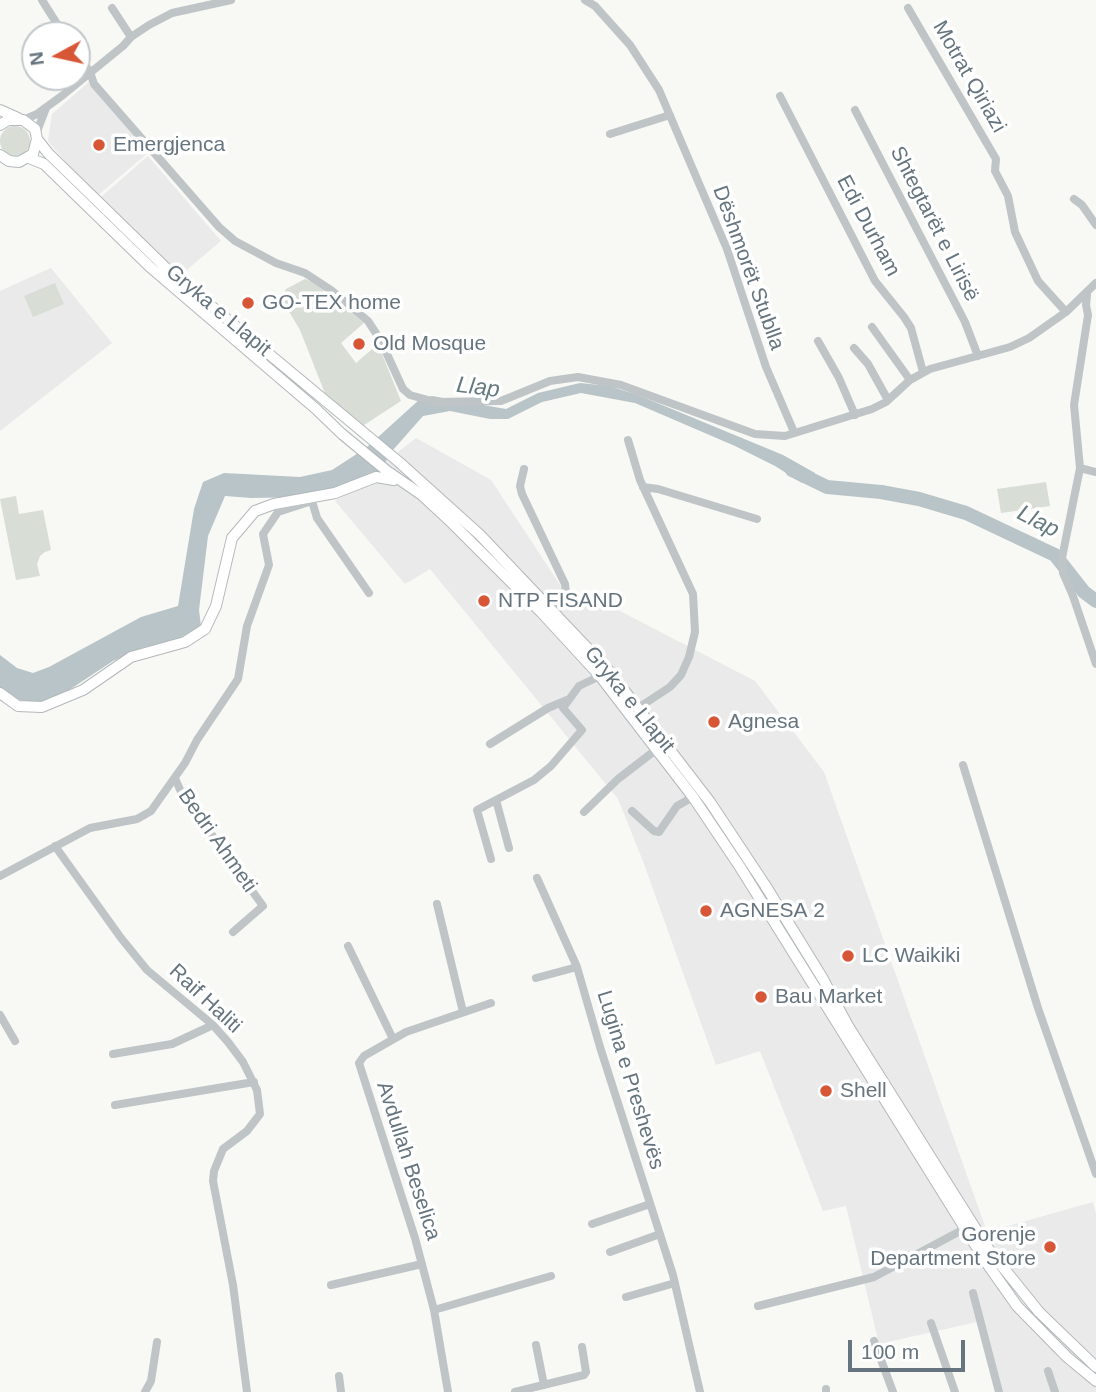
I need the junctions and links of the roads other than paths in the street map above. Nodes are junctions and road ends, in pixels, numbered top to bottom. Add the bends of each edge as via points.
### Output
1 (42, 0) edge
2 (231, 0) edge
3 (585, 0) edge
4 (112, 8) dead end
5 (908, 8) dead end
6 (55, 21) edge
7 (131, 37) junction
8 (91, 71) edge
9 (91, 75) edge
10 (66, 91) edge
11 (780, 96) dead end
12 (46, 107) junction
13 (0, 110) edge
14 (855, 110) dead end
15 (670, 115) junction
16 (21, 119) junction
17 (0, 125) edge
18 (610, 134) dead end
19 (37, 136) junction
20 (29, 158) junction
21 (3, 159) edge
22 (1074, 199) dead end
23 (1096, 225) edge
24 (1096, 283) edge
25 (1087, 293) junction
26 (1066, 312) junction
27 (872, 327) dead end
28 (818, 341) dead end
29 (854, 348) dead end
30 (978, 356) junction
31 (923, 372) junction
32 (910, 380) junction
33 (888, 400) junction
34 (855, 415) junction
35 (794, 432) junction
36 (628, 440) dead end
37 (1080, 468) junction
38 (524, 469) dead end
39 (1096, 472) edge
40 (388, 476) junction
41 (643, 487) junction
42 (757, 519) dead end
43 (369, 593) dead end
44 (547, 610) junction
45 (575, 641) junction
46 (1096, 664) edge
47 (600, 676) junction
48 (0, 693) edge
49 (572, 696) junction
50 (638, 708) junction
51 (490, 744) dead end
52 (657, 749) junction
53 (963, 765) dead end
54 (175, 778) junction
55 (693, 797) junction
56 (496, 800) junction
57 (632, 811) dead end
58 (584, 812) dead end
59 (55, 846) junction
60 (509, 848) dead end
61 (491, 859) dead end
62 (0, 876) edge
63 (537, 878) dead end
64 (437, 904) dead end
65 (233, 932) dead end
66 (348, 946) dead end
67 (577, 967) junction
68 (536, 978) dead end
69 (491, 1003) dead end
70 (463, 1012) junction
71 (0, 1015) edge
72 (213, 1025) junction
73 (393, 1039) junction
74 (15, 1041) dead end
75 (113, 1054) dead end
76 (254, 1082) junction
77 (115, 1105) dead end
78 (1096, 1174) edge
79 (650, 1204) junction
80 (592, 1224) dead end
81 (964, 1229) junction
82 (660, 1234) junction
83 (610, 1252) dead end
84 (422, 1264) junction
85 (551, 1276) dead end
86 (675, 1283) junction
87 (331, 1285) dead end
88 (973, 1293) dead end
89 (626, 1297) dead end
90 (758, 1306) dead end
91 (434, 1310) junction
92 (931, 1323) dead end
93 (874, 1341) dead end
94 (157, 1342) dead end
95 (536, 1345) dead end
96 (582, 1347) dead end
97 (1096, 1367) edge
98 (1048, 1371) dead end
99 (339, 1376) dead end
100 (1096, 1381) edge
101 (544, 1385) junction
102 (145, 1392) edge
103 (247, 1392) edge
104 (341, 1392) edge
105 (449, 1392) edge
106 (515, 1392) edge
107 (700, 1392) edge
108 (893, 1392) edge
109 (955, 1392) edge
110 (999, 1392) edge
111 (1055, 1392) edge

1 - 6 street
2 - 7 street via 172,13
3 - 15 street, Dëshmorët Stublla via 630,45
4 - 7 street
5 - 26 street, Motrat Qiriazi via 996,159 995,171 1008,196 1015,232 1038,281
7 - 8 street
9 - 35 street via 219,228 276,263 304,273 368,321 398,382 410,395 435,402 490,403 550,381 578,377 621,385 755,434
10 - 12 street
11 - 31 street, Edi Durham via 875,281 911,328
12 - 16 street
12 - 19 street
13 - 16 main road
14 - 30 street, Shtegtarët e Lirisë via 965,322
15 - 18 street
15 - 35 street, Dëshmorët Stublla via 727,249 766,367
16 - 17 main road
16 - 19 main road, Gryka e Llapit via 32,125
19 - 20 main road
19 - 44 main road, Gryka e Llapit via 48,153 168,270 480,535
20 - 21 main road via 19,162
20 - 40 main road, Gryka e Llapit via 44,164 150,267
22 - 23 street
24 - 25 street
25 - 26 street
25 - 37 street via 1088,315 1074,404
26 - 30 street via 1029,338
27 - 32 street
28 - 34 street
29 - 33 street
30 - 31 street
31 - 32 street
32 - 33 street
33 - 34 street
34 - 35 street
36 - 41 street
37 - 39 street
37 - 46 street via 1063,573
38 - 44 street via 522,494 565,584 567,601 558,609
40 - 44 main road, Gryka e Llapit via 422,495
40 - 48 main road via 255,511 232,538 216,606 205,629 185,642 131,657 83,690 42,707 18,706
41 - 42 street
41 - 50 street via 693,594 695,632 681,675
43 - 54 street, Bedri Ahmeti via 317,518 312,501 278,512 263,534 269,565 247,626 238,679
44 - 45 main road, Gryka e Llapit
45 - 47 main road, Gryka e Llapit
45 - 50 main road, Gryka e Llapit via 610,672
47 - 49 street via 579,686
47 - 52 main road, Gryka e Llapit
49 - 51 street
49 - 56 street via 563,708 582,730 534,780
50 - 97 main road, Gryka e Llapit via 710,802 765,885 989,1250 1039,1312
52 - 55 main road, Gryka e Llapit
52 - 58 street, Gryka e Llapit
53 - 78 street via 1038,1008
54 - 59 street, Bedri Ahmeti via 151,811 137,819 90,828
54 - 65 street, Bedri Ahmeti via 263,906
55 - 57 street via 677,806 659,832
55 - 81 main road, Gryka e Llapit via 771,914
56 - 60 street
56 - 61 street via 477,810
59 - 62 street, Bedri Ahmeti
59 - 72 street, Raif Haliti via 147,970
63 - 67 street, Lugina e Preshevës
64 - 70 street
66 - 73 street
67 - 68 street, Lugina e Preshevës
67 - 79 street, Lugina e Preshevës
69 - 70 street, Avdullah Beselica
70 - 73 street, Avdullah Beselica
71 - 74 street
72 - 75 street via 172,1044
72 - 76 street, Raif Haliti
73 - 84 street, Avdullah Beselica via 359,1063
76 - 77 street
76 - 103 street, Raif Haliti via 260,1114 247,1132 223,1149 214,1171
79 - 80 street
79 - 82 street, Lugina e Preshevës
81 - 90 street via 874,1277
81 - 100 main road, Gryka e Llapit via 1017,1306
82 - 83 street
82 - 86 street, Lugina e Preshevës
84 - 87 street
84 - 91 street, Avdullah Beselica
85 - 91 street
86 - 89 street
86 - 107 street, Lugina e Preshevës
88 - 110 street
91 - 105 street, Avdullah Beselica
92 - 109 street
93 - 108 street
94 - 102 street via 152,1381
95 - 101 street
96 - 101 street via 584,1375
98 - 111 street
99 - 104 street
101 - 106 street

